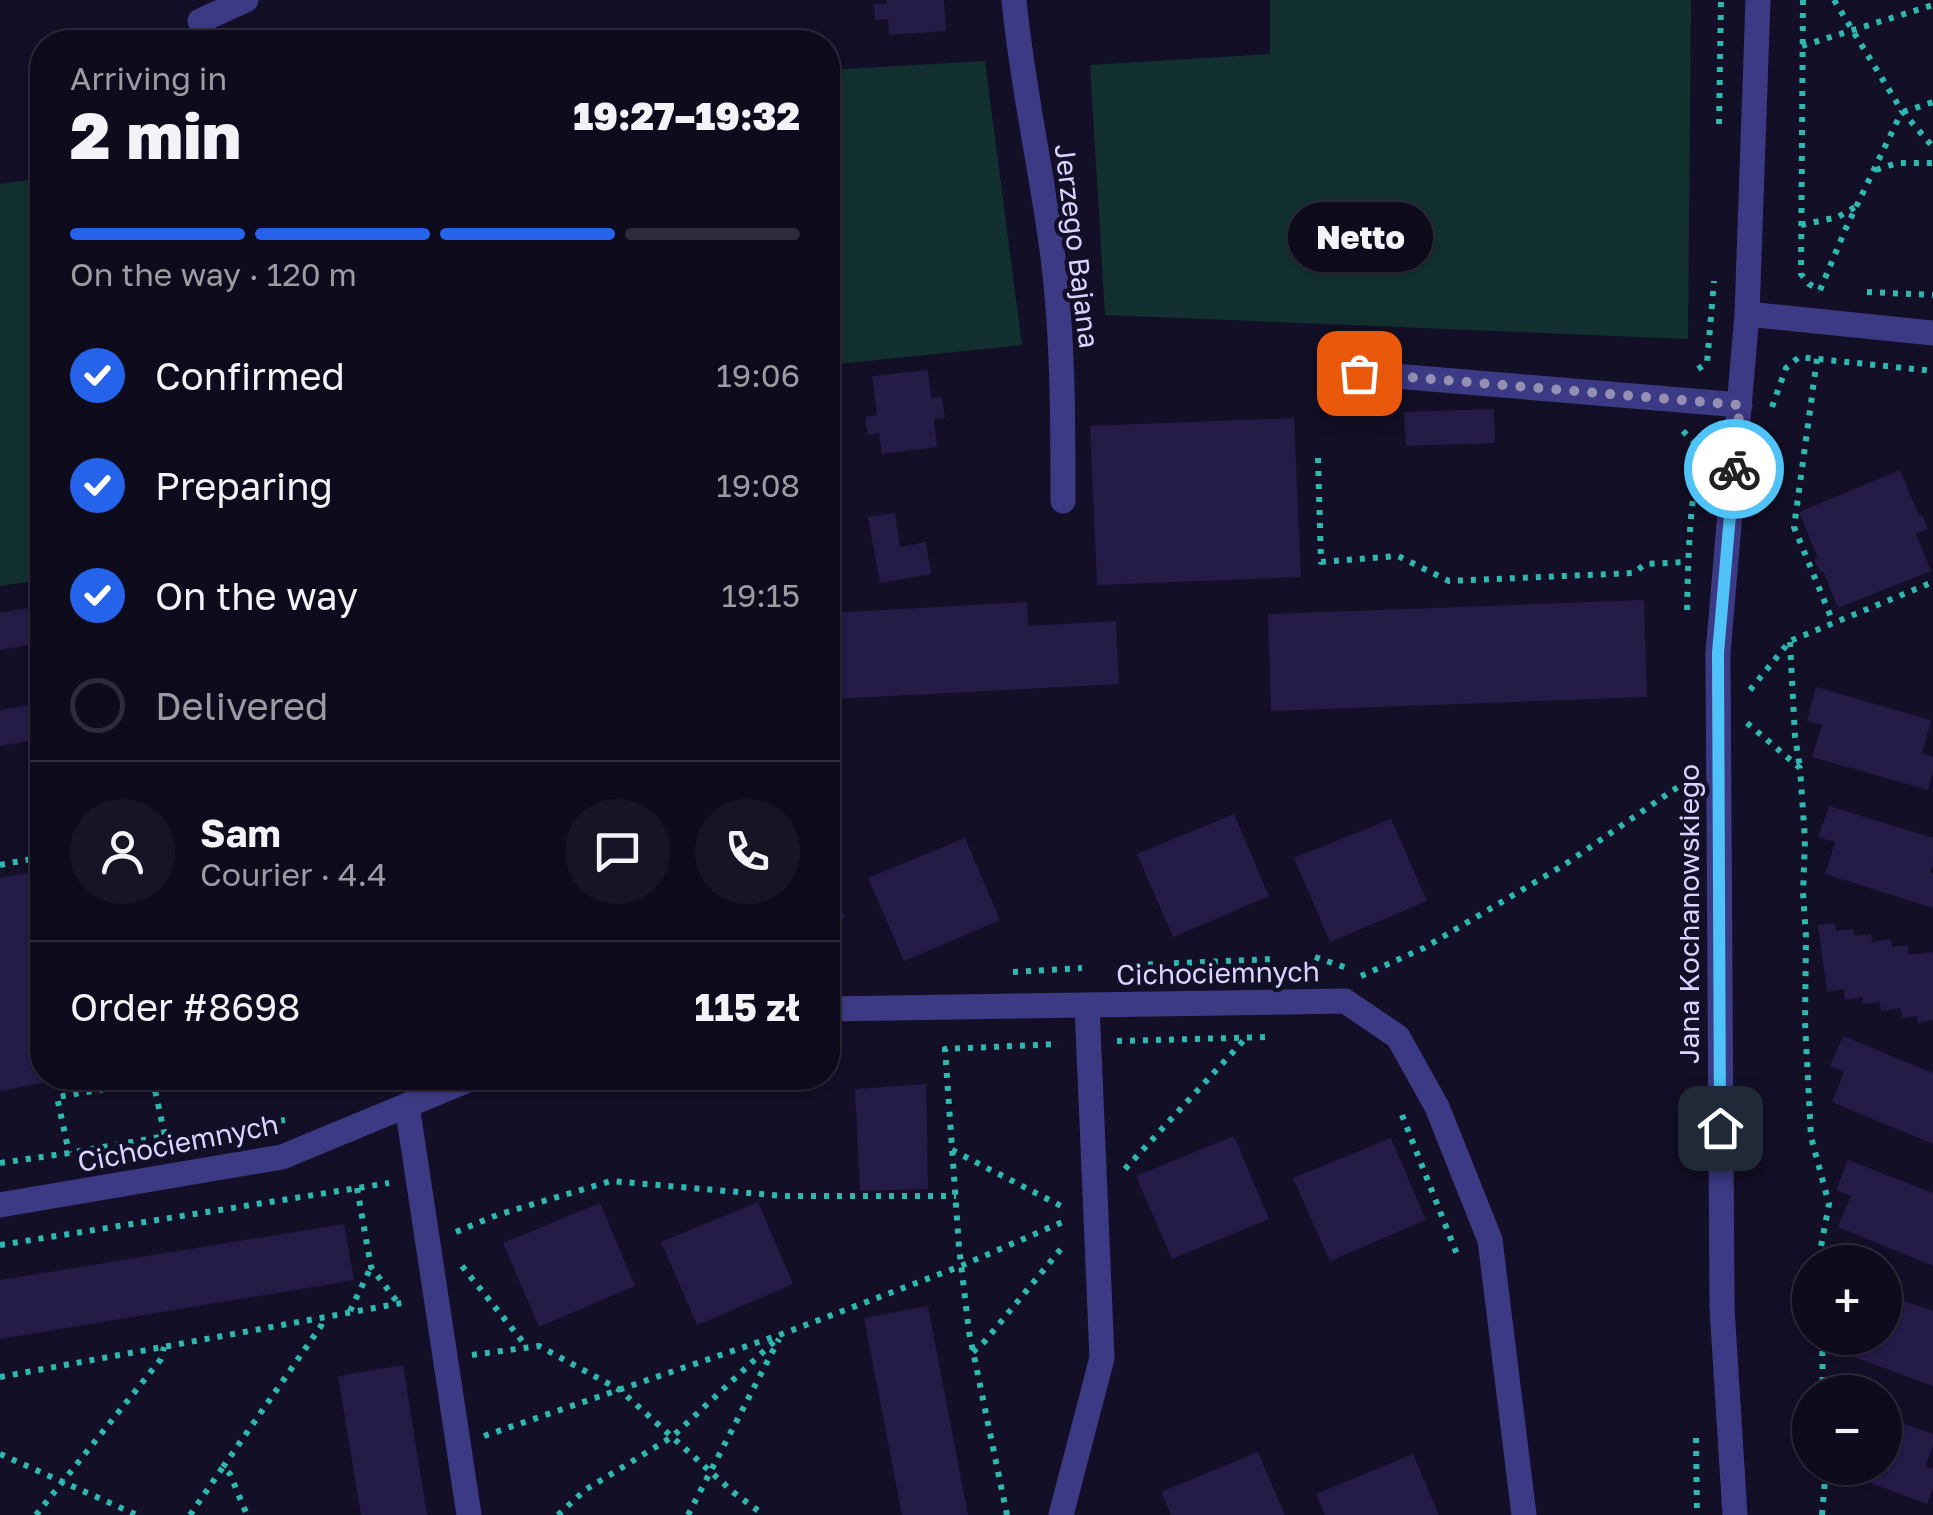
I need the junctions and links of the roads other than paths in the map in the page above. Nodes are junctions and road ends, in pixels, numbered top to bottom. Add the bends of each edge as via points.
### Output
1 (246, 0) edge
2 (1014, 0) edge
3 (1758, 0) edge
4 (200, 21) dead end
5 (1747, 314) junction
6 (1933, 333) edge
7 (1359, 373) dead end
8 (1740, 405) junction
9 (1063, 501) dead end
10 (1087, 1006) junction
11 (840, 1010) edge
12 (444, 1090) edge
13 (407, 1105) junction
14 (0, 1205) edge
15 (468, 1515) edge
16 (1061, 1515) edge
17 (1524, 1515) edge
18 (1735, 1515) edge

1 - 4 street
2 - 9 street, Jerzego Bajana via 1053,256 1064,380
3 - 5 street, Jana Kochanowskiego
5 - 6 street
5 - 8 street, Jana Kochanowskiego
7 - 8 street
8 - 18 street, Jana Kochanowskiego via 1718,653 1722,1308
10 - 11 street, Cichociemnych
10 - 16 street via 1086,1208 1102,1358
10 - 17 street, Cichociemnych via 1345,1001 1398,1037 1437,1107 1490,1240
12 - 13 street, Cichociemnych
13 - 14 street, Cichociemnych via 282,1157
13 - 15 street

